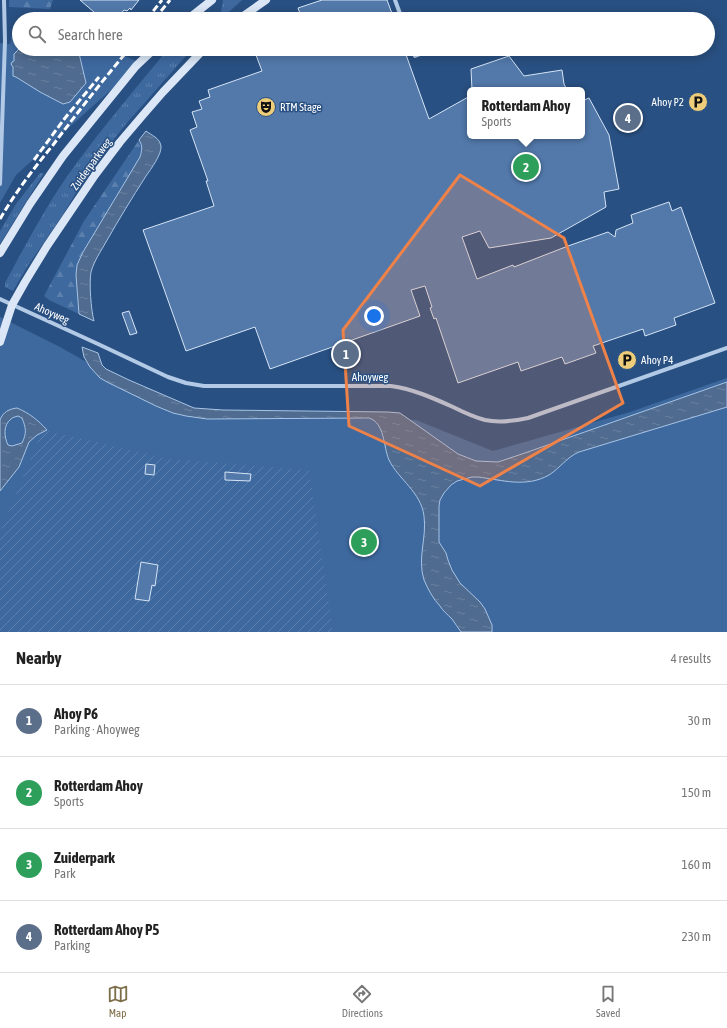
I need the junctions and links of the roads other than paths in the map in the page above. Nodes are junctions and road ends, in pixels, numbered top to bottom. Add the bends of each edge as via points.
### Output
1 (4, 0) edge
2 (212, 0) edge
3 (266, 0) edge
4 (395, 0) edge
5 (197, 12) edge
6 (249, 12) edge
7 (399, 12) edge
8 (147, 56) edge
9 (197, 56) edge
10 (0, 184) edge
11 (0, 252) edge
12 (0, 299) edge
13 (12, 305) junction
14 (0, 342) edge
15 (727, 348) edge

1 - 10 street
2 - 5 main road
3 - 6 main road
4 - 7 street
8 - 11 main road via 63,156
9 - 13 main road, Zuiderparkweg via 143,115 95,175 38,260
12 - 13 street
13 - 14 main road, Zuiderparkweg
13 - 15 street, Ahoyweg via 168,377 197,385 391,386 415,391 478,418 501,421 535,415

